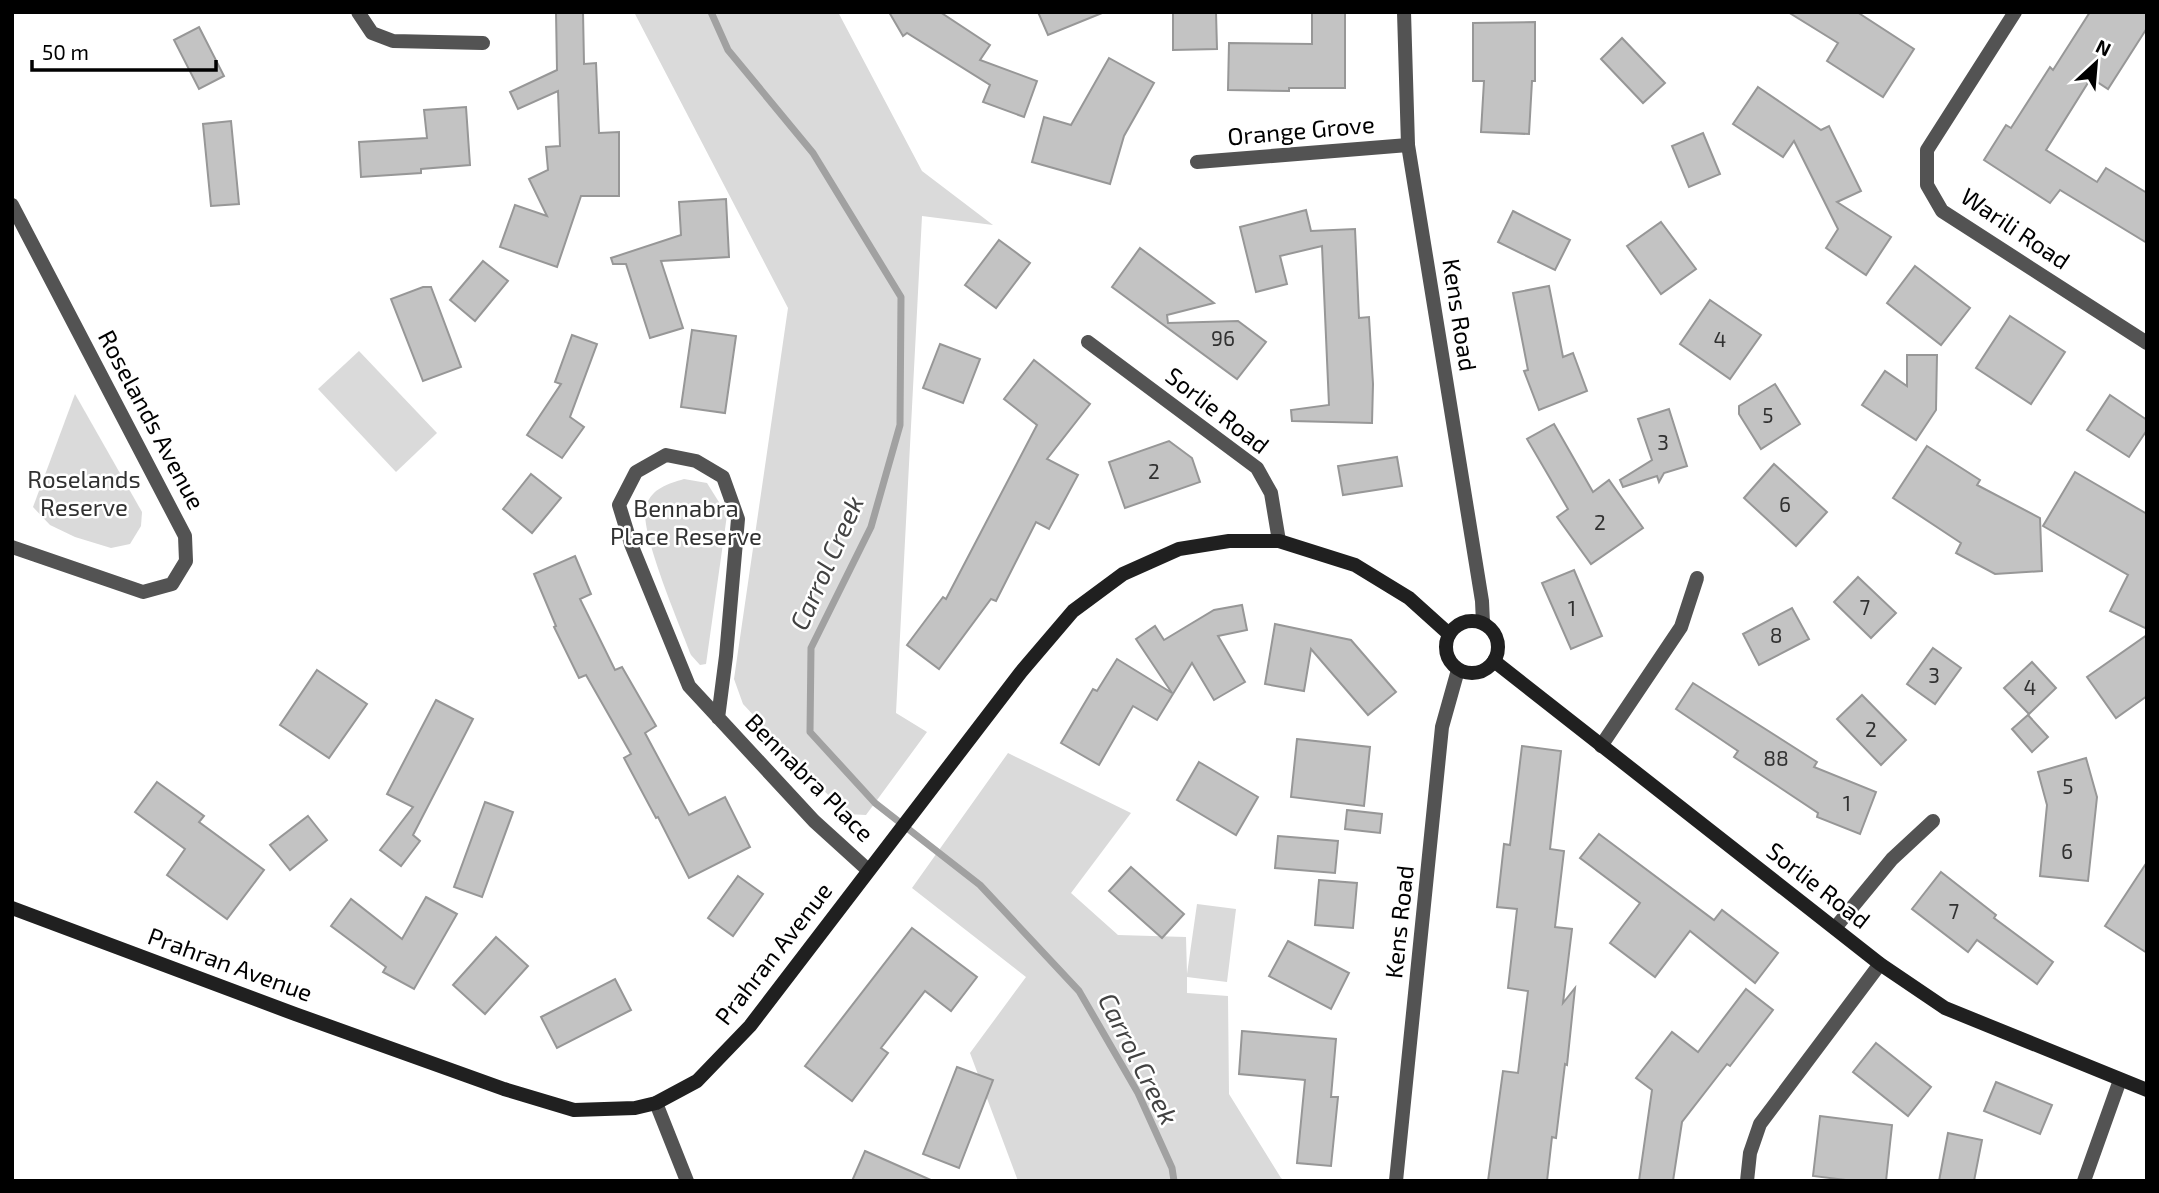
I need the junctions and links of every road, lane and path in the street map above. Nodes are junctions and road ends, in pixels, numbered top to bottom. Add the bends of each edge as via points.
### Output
1 (358, 12) edge
2 (1404, 12) edge
3 (2015, 12) edge
4 (483, 43) dead end
5 (1408, 145) junction
6 (1197, 162) dead end
7 (12, 205) edge
8 (1088, 342) dead end
9 (2147, 343) edge
10 (1279, 541) junction
11 (12, 547) edge
12 (1697, 579) dead end
13 (1483, 623) junction
14 (1449, 634) junction
15 (1494, 661) junction
16 (1458, 670) junction
17 (718, 718) junction
18 (1601, 746) junction
19 (1933, 821) dead end
20 (868, 870) junction
21 (12, 908) edge
22 (1835, 928) junction
23 (1880, 964) junction
24 (2120, 1080) junction
25 (2147, 1090) edge
26 (656, 1103) junction
27 (687, 1181) edge
28 (1396, 1181) edge
29 (1747, 1181) edge
30 (2084, 1181) edge

1 - 4 street via 372,33 393,41
2 - 5 street, Kens Road
3 - 9 street, Warili Road via 1927,150 1927,186 1942,211
5 - 6 street, Orange Grove
5 - 13 street, Kens Road
7 - 11 street, Roselands Avenue via 186,536 186,561 172,584 143,592
8 - 10 street, Sorlie Road via 1257,468 1271,493
10 - 14 street, Prahran Avenue via 1355,565 1409,598
10 - 20 street, Prahran Avenue via 1230,541 1179,549 1123,573 1073,611
12 - 18 street via 1681,627
13 - 14 street via 1464,622
13 - 15 street via 1498,643
14 - 16 street via 1446,656
15 - 16 street via 1478,673
15 - 18 street, Sorlie Road
16 - 28 street, Kens Road via 1442,727
17 - 17 street, Bennabra Place via 690,686 619,505 636,472 666,455 696,461 723,477 738,519
17 - 20 street, Bennabra Place via 814,821
18 - 22 street, Sorlie Road
19 - 22 street via 1892,859
20 - 26 street, Prahran Avenue via 750,1026 697,1081
21 - 26 street, Prahran Avenue via 295,1014 574,1111
22 - 23 street, Sorlie Road
23 - 24 street, Sorlie Road via 1945,1008
23 - 29 street via 1760,1124
24 - 25 street, Sorlie Road
24 - 30 street
26 - 27 street

